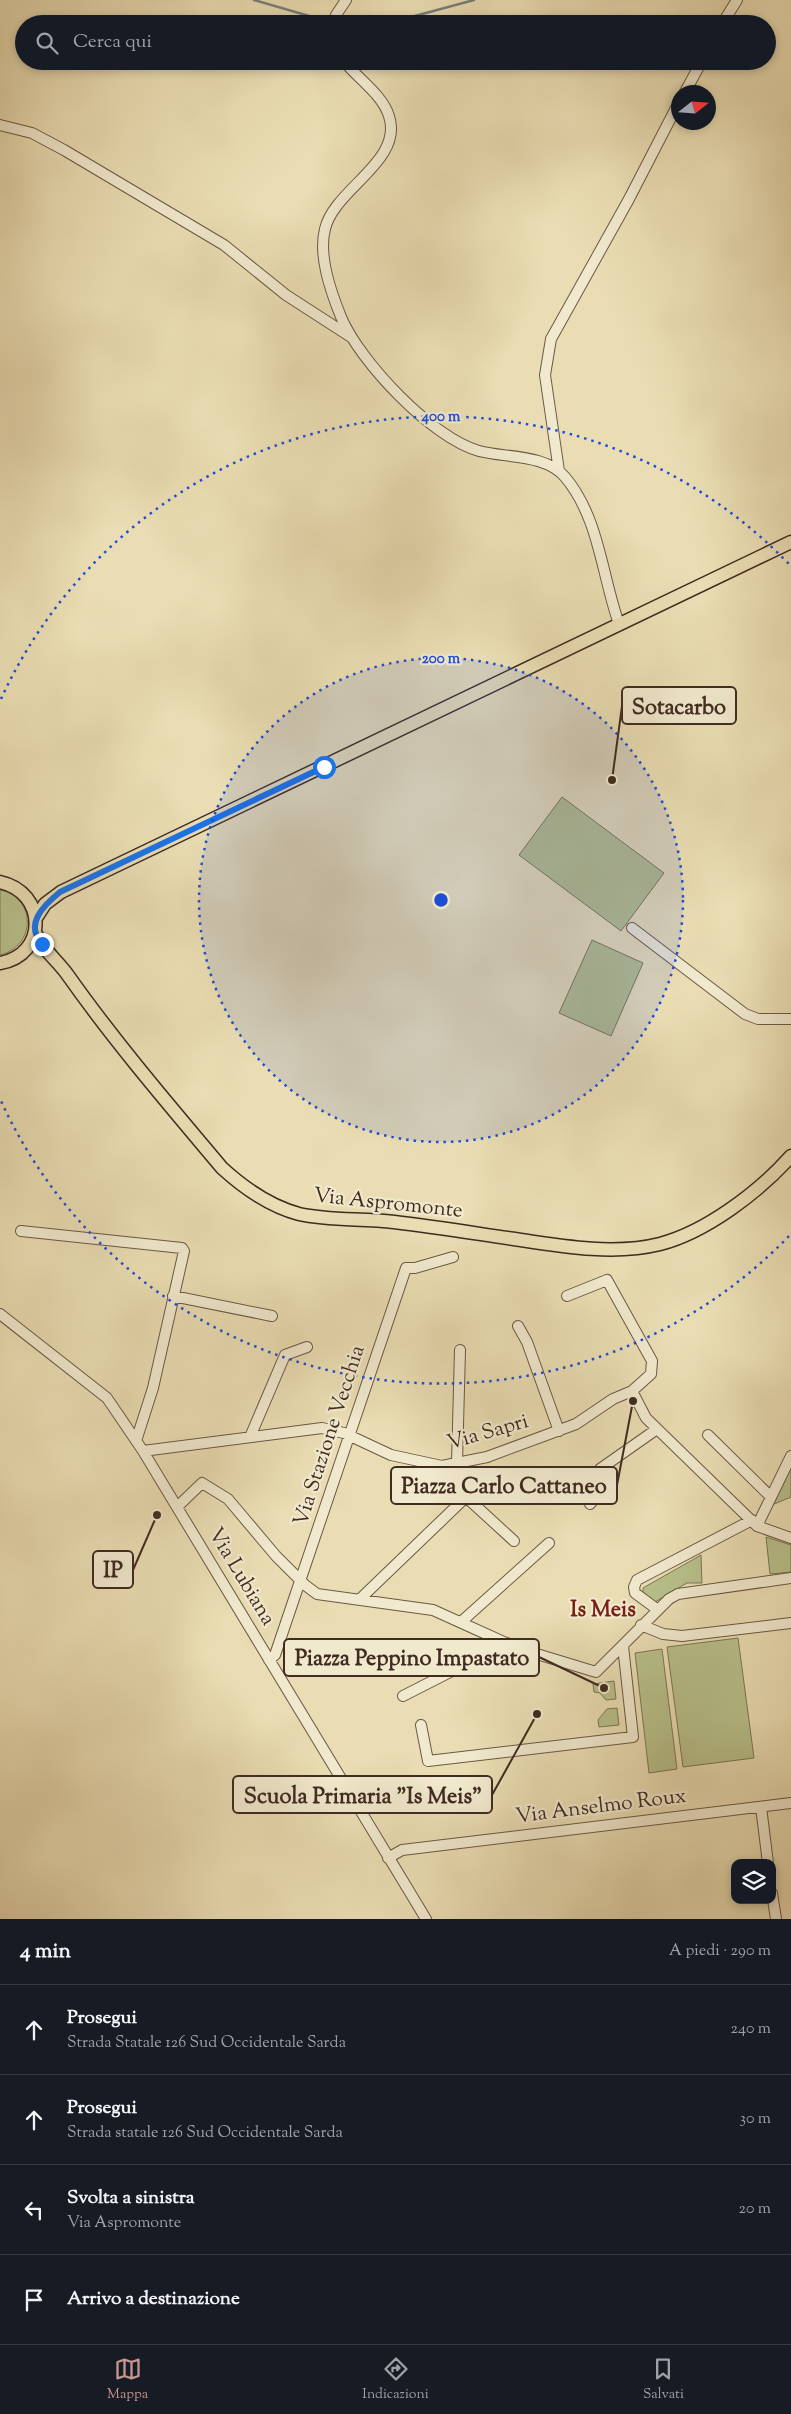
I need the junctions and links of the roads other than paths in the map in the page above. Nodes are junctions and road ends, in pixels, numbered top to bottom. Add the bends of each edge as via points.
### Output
1 (346, 0) edge
2 (737, 0) edge
3 (337, 15) edge
4 (728, 15) edge
5 (352, 70) edge
6 (697, 70) edge
7 (689, 85) edge
8 (671, 118) edge
9 (0, 125) edge
10 (352, 338) junction
11 (558, 471) junction
12 (791, 542) edge
13 (619, 624) junction
14 (0, 882) edge
15 (60, 892) junction
16 (27, 898) junction
17 (36, 918) junction
18 (632, 928) dead end
19 (35, 932) junction
20 (14, 959) junction
21 (0, 963) edge
22 (62, 967) junction
23 (791, 1018) edge
24 (791, 1156) edge
25 (21, 1231) dead end
26 (453, 1257) dead end
27 (173, 1296) junction
28 (567, 1296) dead end
29 (0, 1314) edge
30 (272, 1316) dead end
31 (518, 1326) dead end
32 (308, 1348) dead end
33 (460, 1350) dead end
34 (632, 1391) junction
35 (657, 1429) junction
36 (559, 1431) junction
37 (708, 1435) dead end
38 (349, 1436) junction
39 (250, 1437) junction
40 (136, 1441) junction
41 (143, 1451) junction
42 (791, 1456) edge
43 (457, 1463) junction
44 (466, 1497) junction
45 (771, 1497) junction
46 (590, 1504) dead end
47 (177, 1507) junction
48 (755, 1523) junction
49 (791, 1538) edge
50 (514, 1541) dead end
51 (548, 1543) dead end
52 (791, 1578) edge
53 (300, 1580) junction
54 (360, 1600) junction
55 (658, 1610) junction
56 (461, 1622) junction
57 (791, 1623) edge
58 (641, 1625) junction
59 (507, 1643) junction
60 (623, 1646) junction
61 (269, 1660) junction
62 (403, 1696) dead end
63 (421, 1726) dead end
64 (791, 1803) edge
65 (761, 1807) junction
66 (388, 1858) junction
67 (768, 1859) edge
68 (774, 1904) edge
69 (426, 1919) edge
70 (776, 1919) edge

1 - 3 street
2 - 4 street
5 - 10 street via 383,105 391,128 391,140 379,159 335,209 325,228 323,252 333,294
6 - 7 street
8 - 11 street via 551,339 545,375
9 - 10 street via 32,133 224,244 286,295
10 - 11 street via 368,361 424,420 442,433 478,450 530,460
11 - 13 street via 574,490 596,539
12 - 13 main road
13 - 15 main road
14 - 16 main road via 18,889
15 - 16 main road
15 - 17 main road via 45,904
16 - 17 main road
17 - 19 main road
18 - 23 street via 745,1014 758,1019
19 - 20 main road via 27,948
19 - 22 main road, Via Aspromonte via 38,940
20 - 21 main road, Via Aspromonte
20 - 22 main road, Via Aspromonte via 39,952
22 - 24 main road, Via Aspromonte via 100,1020 222,1168 243,1188 272,1204 300,1214 392,1222 578,1248 651,1245 676,1239 708,1225
25 - 27 street via 182,1248 184,1251
26 - 38 street, Via Stazione Vecchia via 406,1268
27 - 30 street
27 - 40 street via 153,1388
28 - 34 street via 607,1280 652,1361 650,1374
29 - 40 street, Via Lubiana via 107,1398
31 - 36 street via 527,1342
32 - 39 street via 285,1355
33 - 43 street
34 - 35 street via 646,1418
34 - 36 street, Via Sapri
35 - 46 street via 600,1469 603,1489
35 - 48 street
36 - 43 street, Via Sapri via 487,1457
37 - 45 street
38 - 39 street, Via Sapri via 332,1428 322,1428
38 - 43 street, Via Sapri via 392,1455 442,1466
38 - 53 street, Via Stazione Vecchia
39 - 41 street, Via Sapri
40 - 41 street, Via Lubiana
41 - 47 street, Via Lubiana
42 - 45 street
43 - 44 street
44 - 50 street
44 - 54 street
45 - 48 street
47 - 53 street via 202,1484 228,1499
47 - 61 street, Via Lubiana
48 - 49 street
48 - 55 street via 637,1580 635,1594
51 - 56 street
52 - 55 street via 688,1591 669,1599
53 - 54 street via 317,1594
53 - 61 street, Via Stazione Vecchia via 275,1655
54 - 56 street via 433,1610
55 - 58 street
56 - 59 street
57 - 58 street via 682,1636 663,1634
58 - 60 street
59 - 60 street via 596,1672
59 - 62 street
60 - 63 street via 633,1737 428,1761
61 - 66 street, Via Lubiana
64 - 65 street, Via Anselmo Roux
65 - 66 street, Via Anselmo Roux via 402,1850
65 - 67 street
66 - 69 street, Via Lubiana
68 - 70 street

